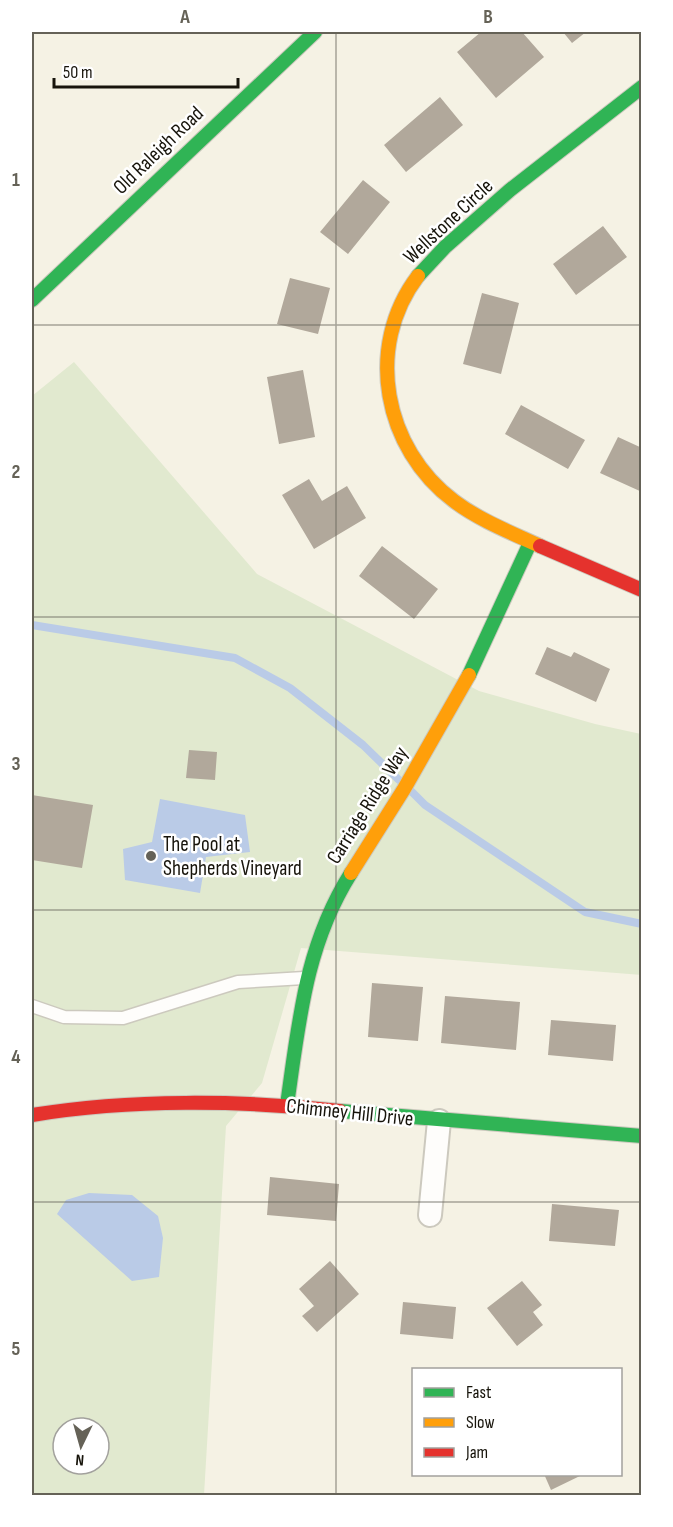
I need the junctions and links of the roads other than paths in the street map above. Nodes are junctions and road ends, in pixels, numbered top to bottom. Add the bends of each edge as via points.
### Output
1 (315, 32) edge
2 (642, 87) edge
3 (32, 300) edge
4 (530, 543) junction
5 (642, 590) edge
6 (306, 978) junction
7 (32, 1006) edge
8 (32, 1103) edge
9 (287, 1105) junction
10 (57, 1111) junction
11 (32, 1115) edge
12 (439, 1121) junction
13 (642, 1136) edge
14 (430, 1215) dead end

1 - 3 street, Old Raleigh Road
2 - 4 street, Wellstone Circle via 488,209 429,262 410,286 389,341 388,399 395,428 408,452 450,499
4 - 5 street, Wellstone Circle
4 - 6 street, Carriage Ridge Way via 474,665 404,789 334,900
6 - 7 lane via 238,982 123,1018 64,1017
6 - 9 street, Carriage Ridge Way
8 - 10 street, Chimney Hill Drive
9 - 10 street, Chimney Hill Drive via 178,1104
9 - 12 street, Chimney Hill Drive
10 - 11 street, Chimney Hill Drive
12 - 13 street, Chimney Hill Drive
12 - 14 street

